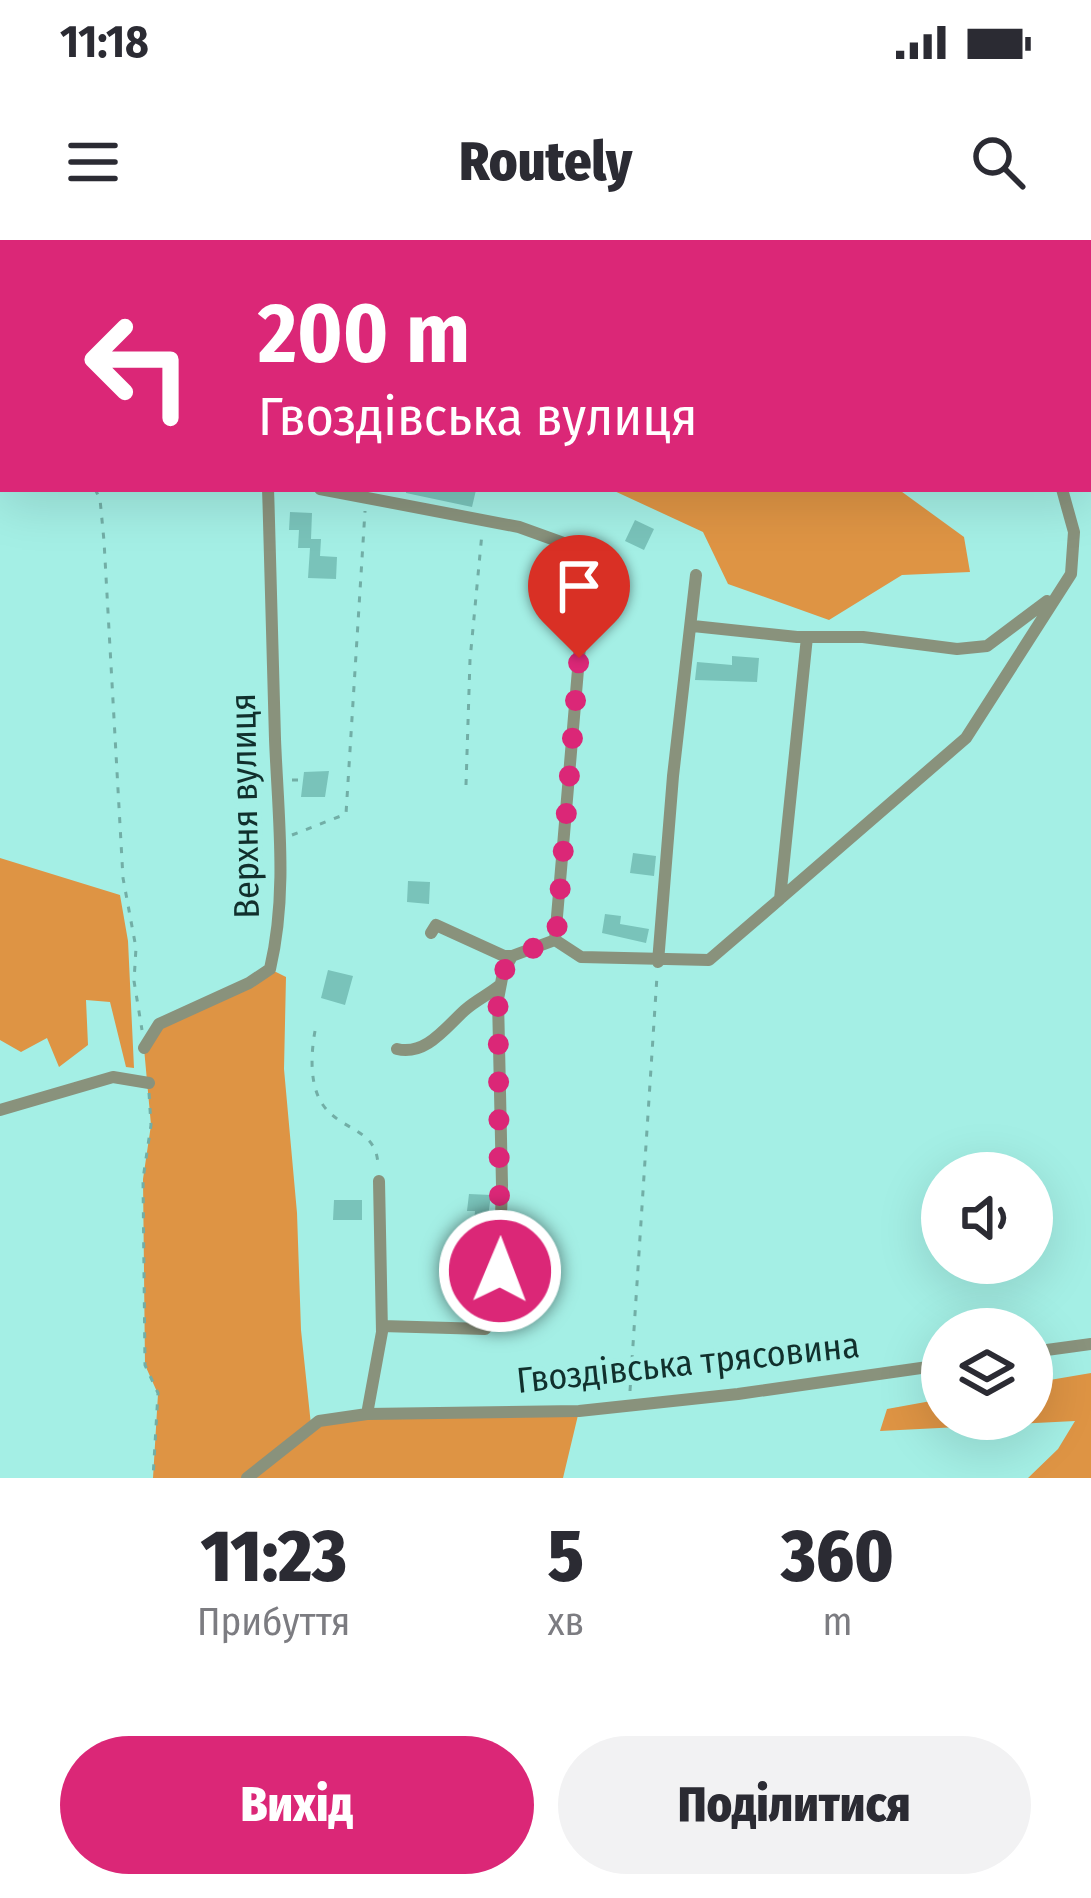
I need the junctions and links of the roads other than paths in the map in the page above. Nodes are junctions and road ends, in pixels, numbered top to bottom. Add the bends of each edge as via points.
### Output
1 (268, 492) edge
2 (336, 492) edge
3 (1063, 492) edge
4 (696, 575) dead end
5 (1062, 588) junction
6 (693, 626) junction
7 (807, 637) junction
8 (780, 899) junction
9 (434, 929) dead end
10 (557, 940) junction
11 (512, 956) junction
12 (658, 962) junction
13 (500, 986) junction
14 (144, 1048) road end
15 (397, 1049) dead end
16 (148, 1083) road end
17 (0, 1109) edge
18 (379, 1181) road end
19 (382, 1326) junction
20 (1091, 1343) edge
21 (1053, 1349) edge
22 (921, 1368) edge
23 (367, 1414) junction
24 (247, 1478) edge

1 - 14 street, Верхня вулиця via 283,838 278,935 270,969 159,1024
2 - 10 street via 519,526 580,549 587,564
3 - 5 street via 1074,532
4 - 6 street
5 - 7 street via 987,646
5 - 8 street via 966,738
6 - 7 street
6 - 12 street
7 - 8 street
8 - 12 street via 709,960
9 - 11 street
10 - 11 street
10 - 12 street via 581,957
11 - 13 street
13 - 15 street via 423,1047
13 - 19 street via 498,1314 485,1329
16 - 17 street via 113,1077
18 - 19 street
19 - 23 street
20 - 21 street
22 - 23 street, Гвоздівська трясовина via 579,1411
23 - 24 street, Гвоздівська трясовина via 319,1421

